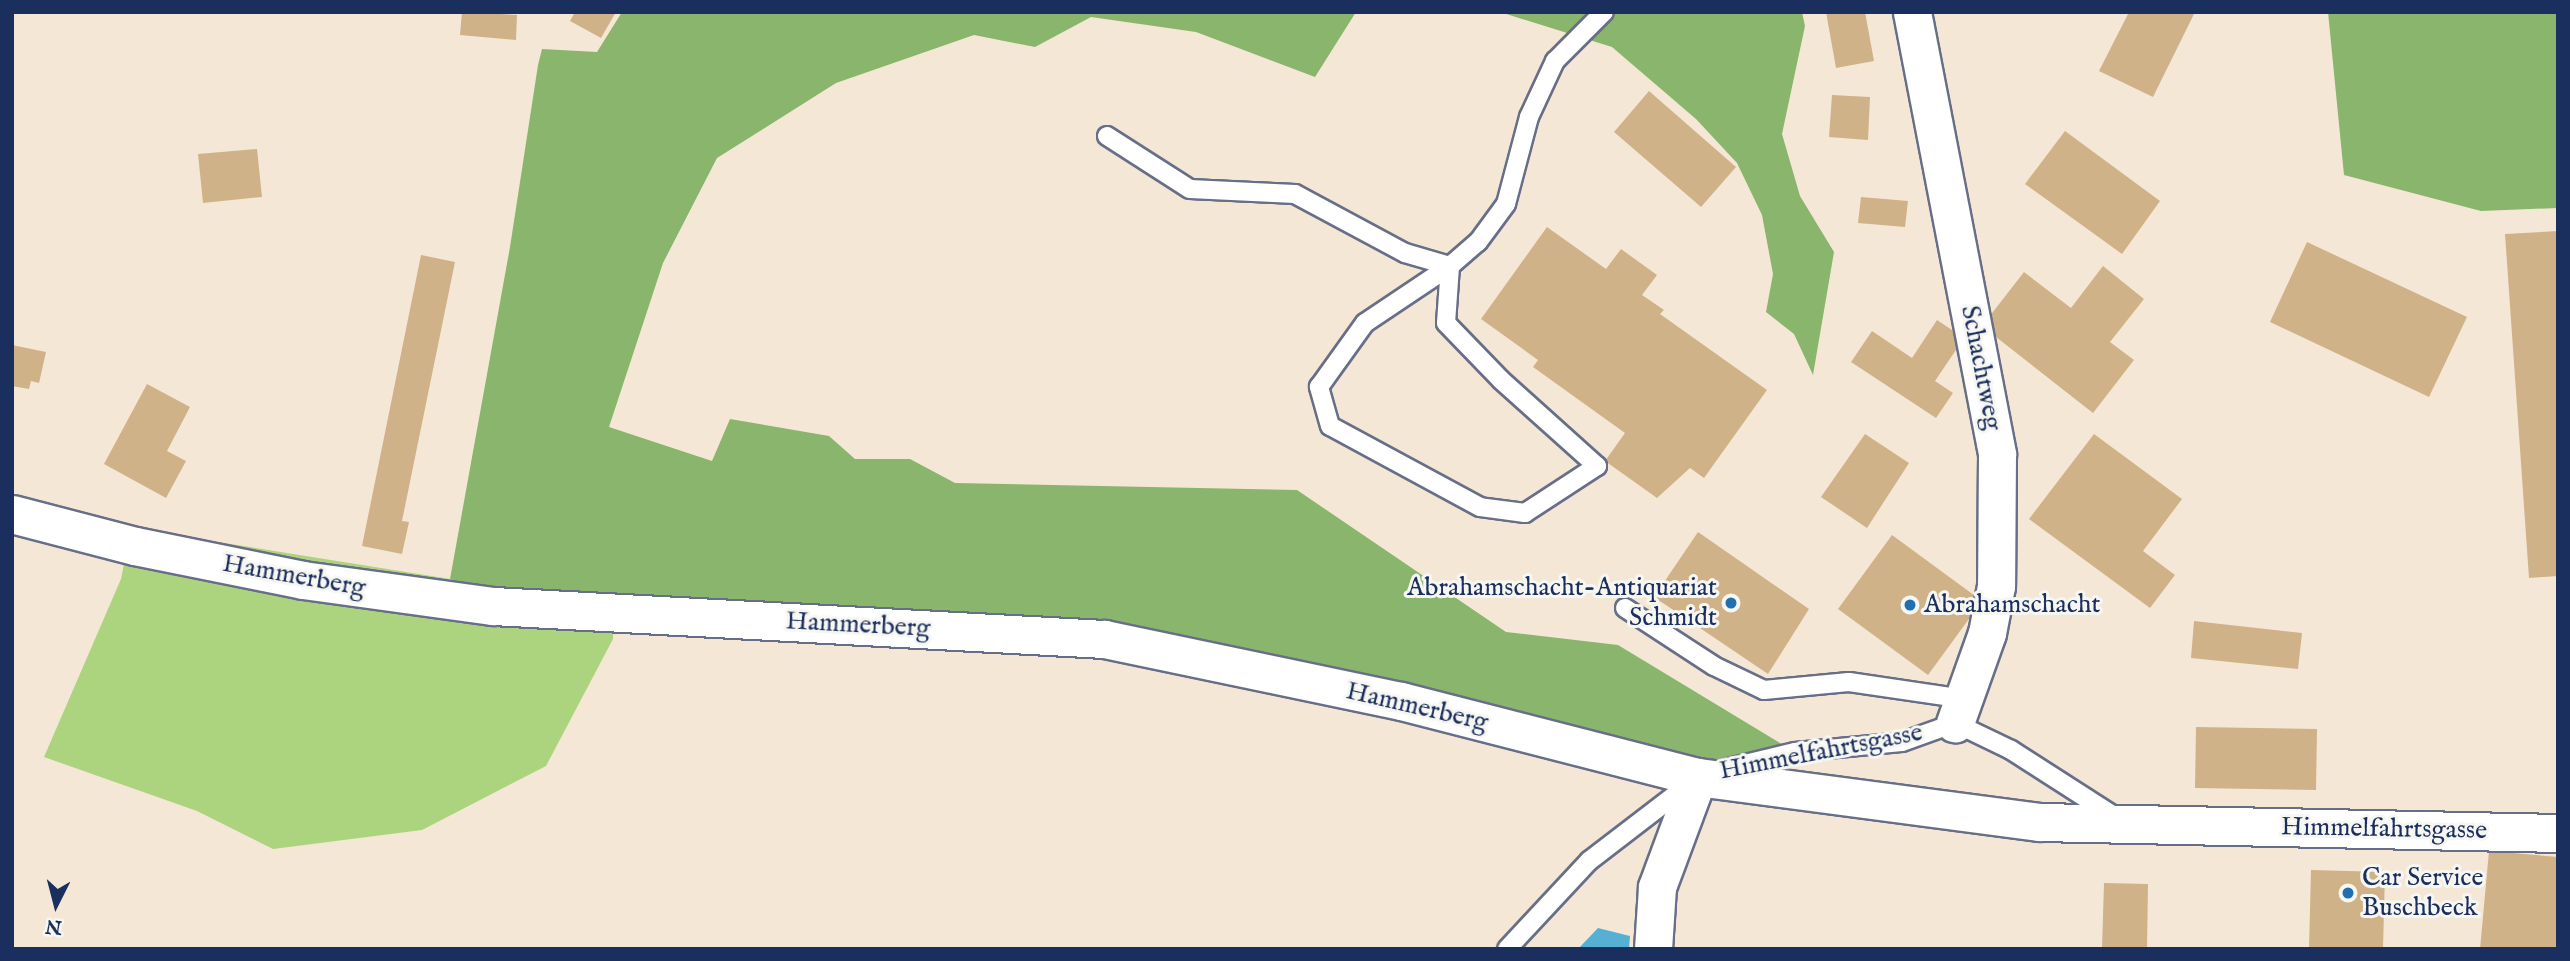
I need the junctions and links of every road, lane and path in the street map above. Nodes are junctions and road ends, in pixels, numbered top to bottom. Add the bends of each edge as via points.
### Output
1 (1604, 12) edge
2 (1912, 12) edge
3 (1107, 136) dead end
4 (1450, 266) junction
5 (12, 514) edge
6 (1625, 608) dead end
7 (1959, 711) junction
8 (1698, 777) junction
9 (2125, 824) junction
10 (2558, 832) edge
11 (1507, 949) edge
12 (1653, 949) edge

1 - 4 lane via 1555,61 1529,117 1506,204 1478,242
2 - 7 street, Schachtweg via 1997,454 1996,586 1987,632
3 - 4 lane via 1190,189 1295,194 1405,253
4 - 4 lane via 1446,323 1501,380 1597,466 1525,513 1480,507 1330,426 1319,387 1365,323
5 - 8 street, Hammerberg via 135,546 303,580 493,606 1104,639 1401,702
6 - 7 lane via 1714,666 1764,690 1849,682
7 - 8 lane, Himmelfahrtsgasse via 1902,742 1795,752
7 - 9 lane, Himmelfahrtsgasse
8 - 9 street, Himmelfahrtsgasse via 2039,822
8 - 11 lane, Himmelfahrtsgasse via 1590,861
8 - 12 street, Himmelfahrtsgasse via 1657,887
9 - 10 street, Himmelfahrtsgasse

